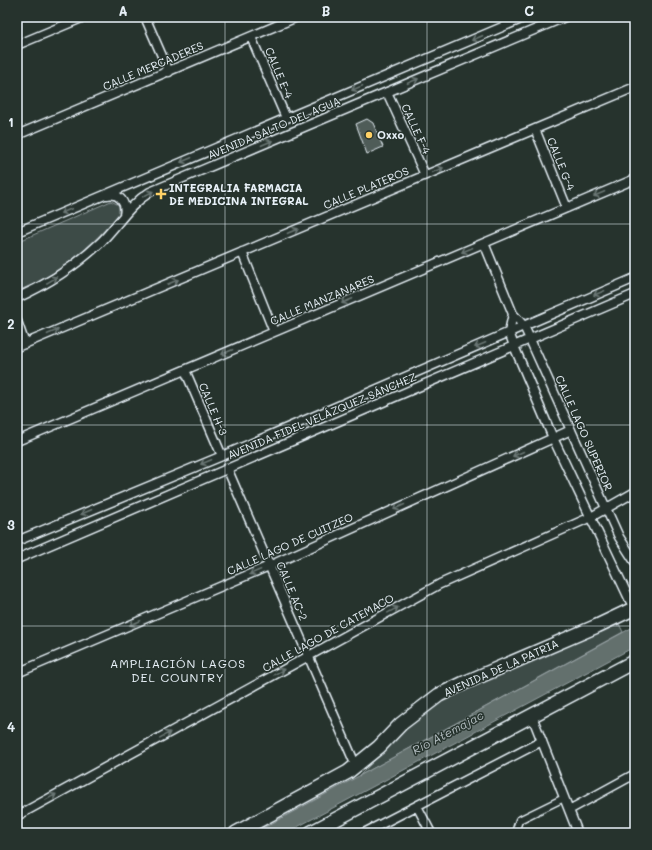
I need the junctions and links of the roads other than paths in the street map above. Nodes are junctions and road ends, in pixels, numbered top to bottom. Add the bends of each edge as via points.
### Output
1 (59, 17) edge
2 (84, 17) edge
3 (145, 17) edge
4 (297, 17) edge
5 (526, 17) edge
6 (565, 17) edge
7 (63, 26) junction
8 (496, 29) junction
9 (251, 37) junction
10 (503, 43) junction
11 (17, 45) edge
12 (169, 72) junction
13 (635, 87) edge
14 (387, 92) junction
15 (286, 118) junction
16 (535, 129) junction
17 (17, 135) edge
18 (245, 136) junction
19 (251, 150) junction
20 (425, 175) junction
21 (635, 179) edge
22 (102, 196) junction
23 (567, 208) junction
24 (124, 216) junction
25 (17, 232) edge
26 (484, 243) junction
27 (242, 252) junction
28 (635, 279) edge
29 (635, 294) edge
30 (17, 298) edge
31 (513, 314) junction
32 (17, 321) edge
33 (524, 326) junction
34 (274, 332) junction
35 (509, 332) junction
36 (530, 339) junction
37 (21, 345) edge
38 (514, 346) junction
39 (451, 357) junction
40 (185, 370) junction
41 (457, 370) junction
42 (571, 430) junction
43 (553, 438) junction
44 (17, 441) edge
45 (222, 456) junction
46 (227, 468) junction
47 (168, 478) junction
48 (174, 491) junction
49 (635, 492) edge
50 (606, 509) junction
51 (591, 517) junction
52 (33, 534) junction
53 (17, 535) edge
54 (17, 541) edge
55 (17, 559) edge
56 (635, 562) edge
57 (269, 566) junction
58 (635, 609) edge
59 (308, 656) junction
60 (635, 661) edge
61 (17, 673) edge
62 (532, 716) junction
63 (542, 741) junction
64 (356, 766) junction
65 (635, 774) edge
66 (564, 798) junction
67 (417, 806) junction
68 (569, 810) junction
69 (17, 816) edge
70 (368, 832) edge
71 (236, 833) edge
72 (310, 833) edge
73 (431, 833) edge
74 (515, 833) edge
75 (578, 833) edge

1 - 7 street
2 - 7 street
3 - 12 street
4 - 9 street, CALLE MERCADERES
5 - 8 street, AVENIDA SALTO DEL AGUA
6 - 10 street, AVENIDA SALTO DEL AGUA
7 - 11 street
8 - 10 street
8 -> 15 street, AVENIDA SALTO DEL AGUA
9 - 12 street, CALLE MERCADERES
9 - 15 street, CALLE E-4
14 -> 10 street, AVENIDA SALTO DEL AGUA
12 - 17 street, CALLE MERCADERES
13 - 16 street, CALLE PLATEROS
19 -> 14 street, AVENIDA SALTO DEL AGUA
14 - 20 street, CALLE F-4
15 - 18 street, AVENIDA SALTO DEL AGUA
20 -> 16 street, CALLE PLATEROS
16 - 23 street, CALLE G-4
18 - 19 street
18 -> 22 street, AVENIDA SALTO DEL AGUA
24 -> 19 street, AVENIDA SALTO DEL AGUA via 132,205 150,192
27 -> 20 street, CALLE PLATEROS
21 -> 23 street, CALLE MANZANARES
22 - 24 street via 114,195 121,199 125,207
22 -> 25 street, AVENIDA SALTO DEL AGUA
23 - 26 street, CALLE MANZANARES
30 -> 24 street, AVENIDA SALTO DEL AGUA via 70,268 101,242
26 - 31 street, CALLE LAGO SUPERIOR
26 -> 34 street, CALLE MANZANARES
27 - 34 street
37 -> 27 street, CALLE PLATEROS
28 -> 33 street, AVENIDA FIDEL VELÁZQUEZ SÁNCHEZ
29 - 36 street, AVENIDA FIDEL VELÁZQUEZ SÁNCHEZ
31 - 33 street, CALLE LAGO SUPERIOR
31 - 35 street
32 - 37 street
33 - 35 street, AVENIDA FIDEL VELÁZQUEZ SÁNCHEZ
33 - 36 street, CALLE LAGO SUPERIOR
34 -> 40 street, CALLE MANZANARES
35 - 38 street
35 -> 39 street, AVENIDA FIDEL VELÁZQUEZ SÁNCHEZ
36 - 38 street, AVENIDA FIDEL VELÁZQUEZ SÁNCHEZ
36 - 42 street, CALLE LAGO SUPERIOR
38 - 41 street, AVENIDA FIDEL VELÁZQUEZ SÁNCHEZ
38 - 43 street
39 - 41 street
39 - 45 street, AVENIDA FIDEL VELÁZQUEZ SÁNCHEZ
40 - 44 street, CALLE MANZANARES
40 - 45 street, CALLE H-3
41 - 46 street, AVENIDA FIDEL VELÁZQUEZ SÁNCHEZ
42 - 43 street, CALLE LAGO DE CUITZEO
42 - 50 street, CALLE LAGO SUPERIOR
43 - 51 street
43 -> 57 street, CALLE LAGO DE CUITZEO
45 -> 47 street, AVENIDA FIDEL VELÁZQUEZ SÁNCHEZ
46 - 48 street, AVENIDA FIDEL VELÁZQUEZ SÁNCHEZ
46 - 57 street, CALLE AC-2
47 - 48 street
47 -> 52 street, AVENIDA FIDEL VELÁZQUEZ SÁNCHEZ
48 - 55 street, AVENIDA FIDEL VELÁZQUEZ SÁNCHEZ
49 - 50 street, CALLE LAGO DE CATEMACO
50 - 51 street, CALLE LAGO DE CATEMACO
50 - 56 street, CALLE LAGO SUPERIOR via 619,537
51 - 58 street
59 -> 51 street, CALLE LAGO DE CATEMACO via 440,584
52 - 53 street
52 - 54 street, AVENIDA FIDEL VELÁZQUEZ SÁNCHEZ
57 - 59 street, CALLE AC-2
57 -> 61 street, CALLE LAGO DE CUITZEO
58 - 64 main road, AVENIDA DE LA PATRIA via 440,695 401,724
59 - 64 street, CALLE AC-2
69 -> 59 street, CALLE LAGO DE CATEMACO
60 - 62 main road
62 - 63 street
62 - 72 main road
63 - 66 street
63 - 67 street
64 - 71 main road, AVENIDA DE LA PATRIA
65 - 68 street
66 - 68 street
66 - 74 street via 519,820
67 - 70 street
67 - 73 street
68 - 75 street

